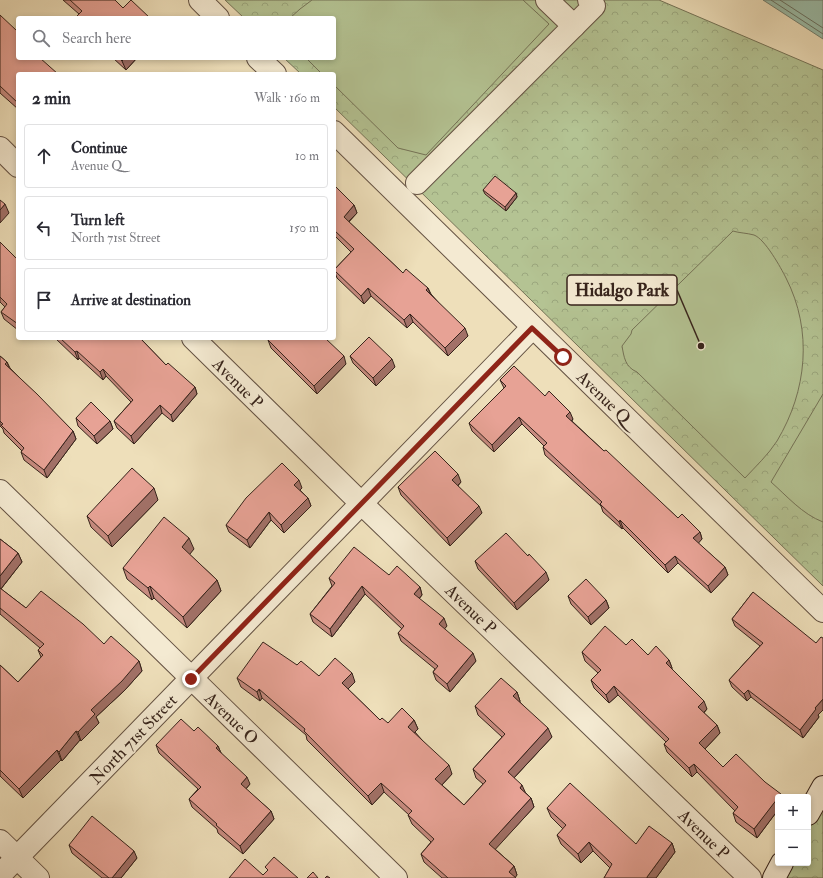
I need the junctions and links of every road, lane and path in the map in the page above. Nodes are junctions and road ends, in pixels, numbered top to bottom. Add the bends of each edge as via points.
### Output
1 (547, 0) edge
2 (589, 0) edge
3 (574, 26) junction
4 (260, 60) edge
5 (273, 72) edge
6 (336, 134) edge
7 (0, 148) edge
8 (16, 164) edge
9 (417, 183) dead end
10 (532, 328) junction
11 (195, 340) edge
12 (0, 491) edge
13 (361, 503) junction
14 (823, 611) edge
15 (191, 679) junction
16 (823, 786) edge
17 (811, 808) edge
18 (0, 841) edge
19 (17, 858) junction
20 (780, 866) edge
21 (0, 875) edge
22 (38, 878) edge
23 (396, 878) edge
24 (750, 878) edge
25 (774, 878) edge

1 - 3 street
2 - 3 street via 594,6
3 - 9 street
4 - 5 street
6 - 10 street, Avenue Q
7 - 8 street
10 - 13 street, North 71st Street
10 - 14 street, Avenue Q
11 - 13 street, Avenue P
12 - 15 street, Avenue O
13 - 15 street, North 71st Street
13 - 24 street, Avenue P
15 - 19 street, North 71st Street
15 - 23 street, Avenue O
16 - 17 street
18 - 19 street
19 - 21 street, North 71st Street
19 - 22 street
20 - 25 street

